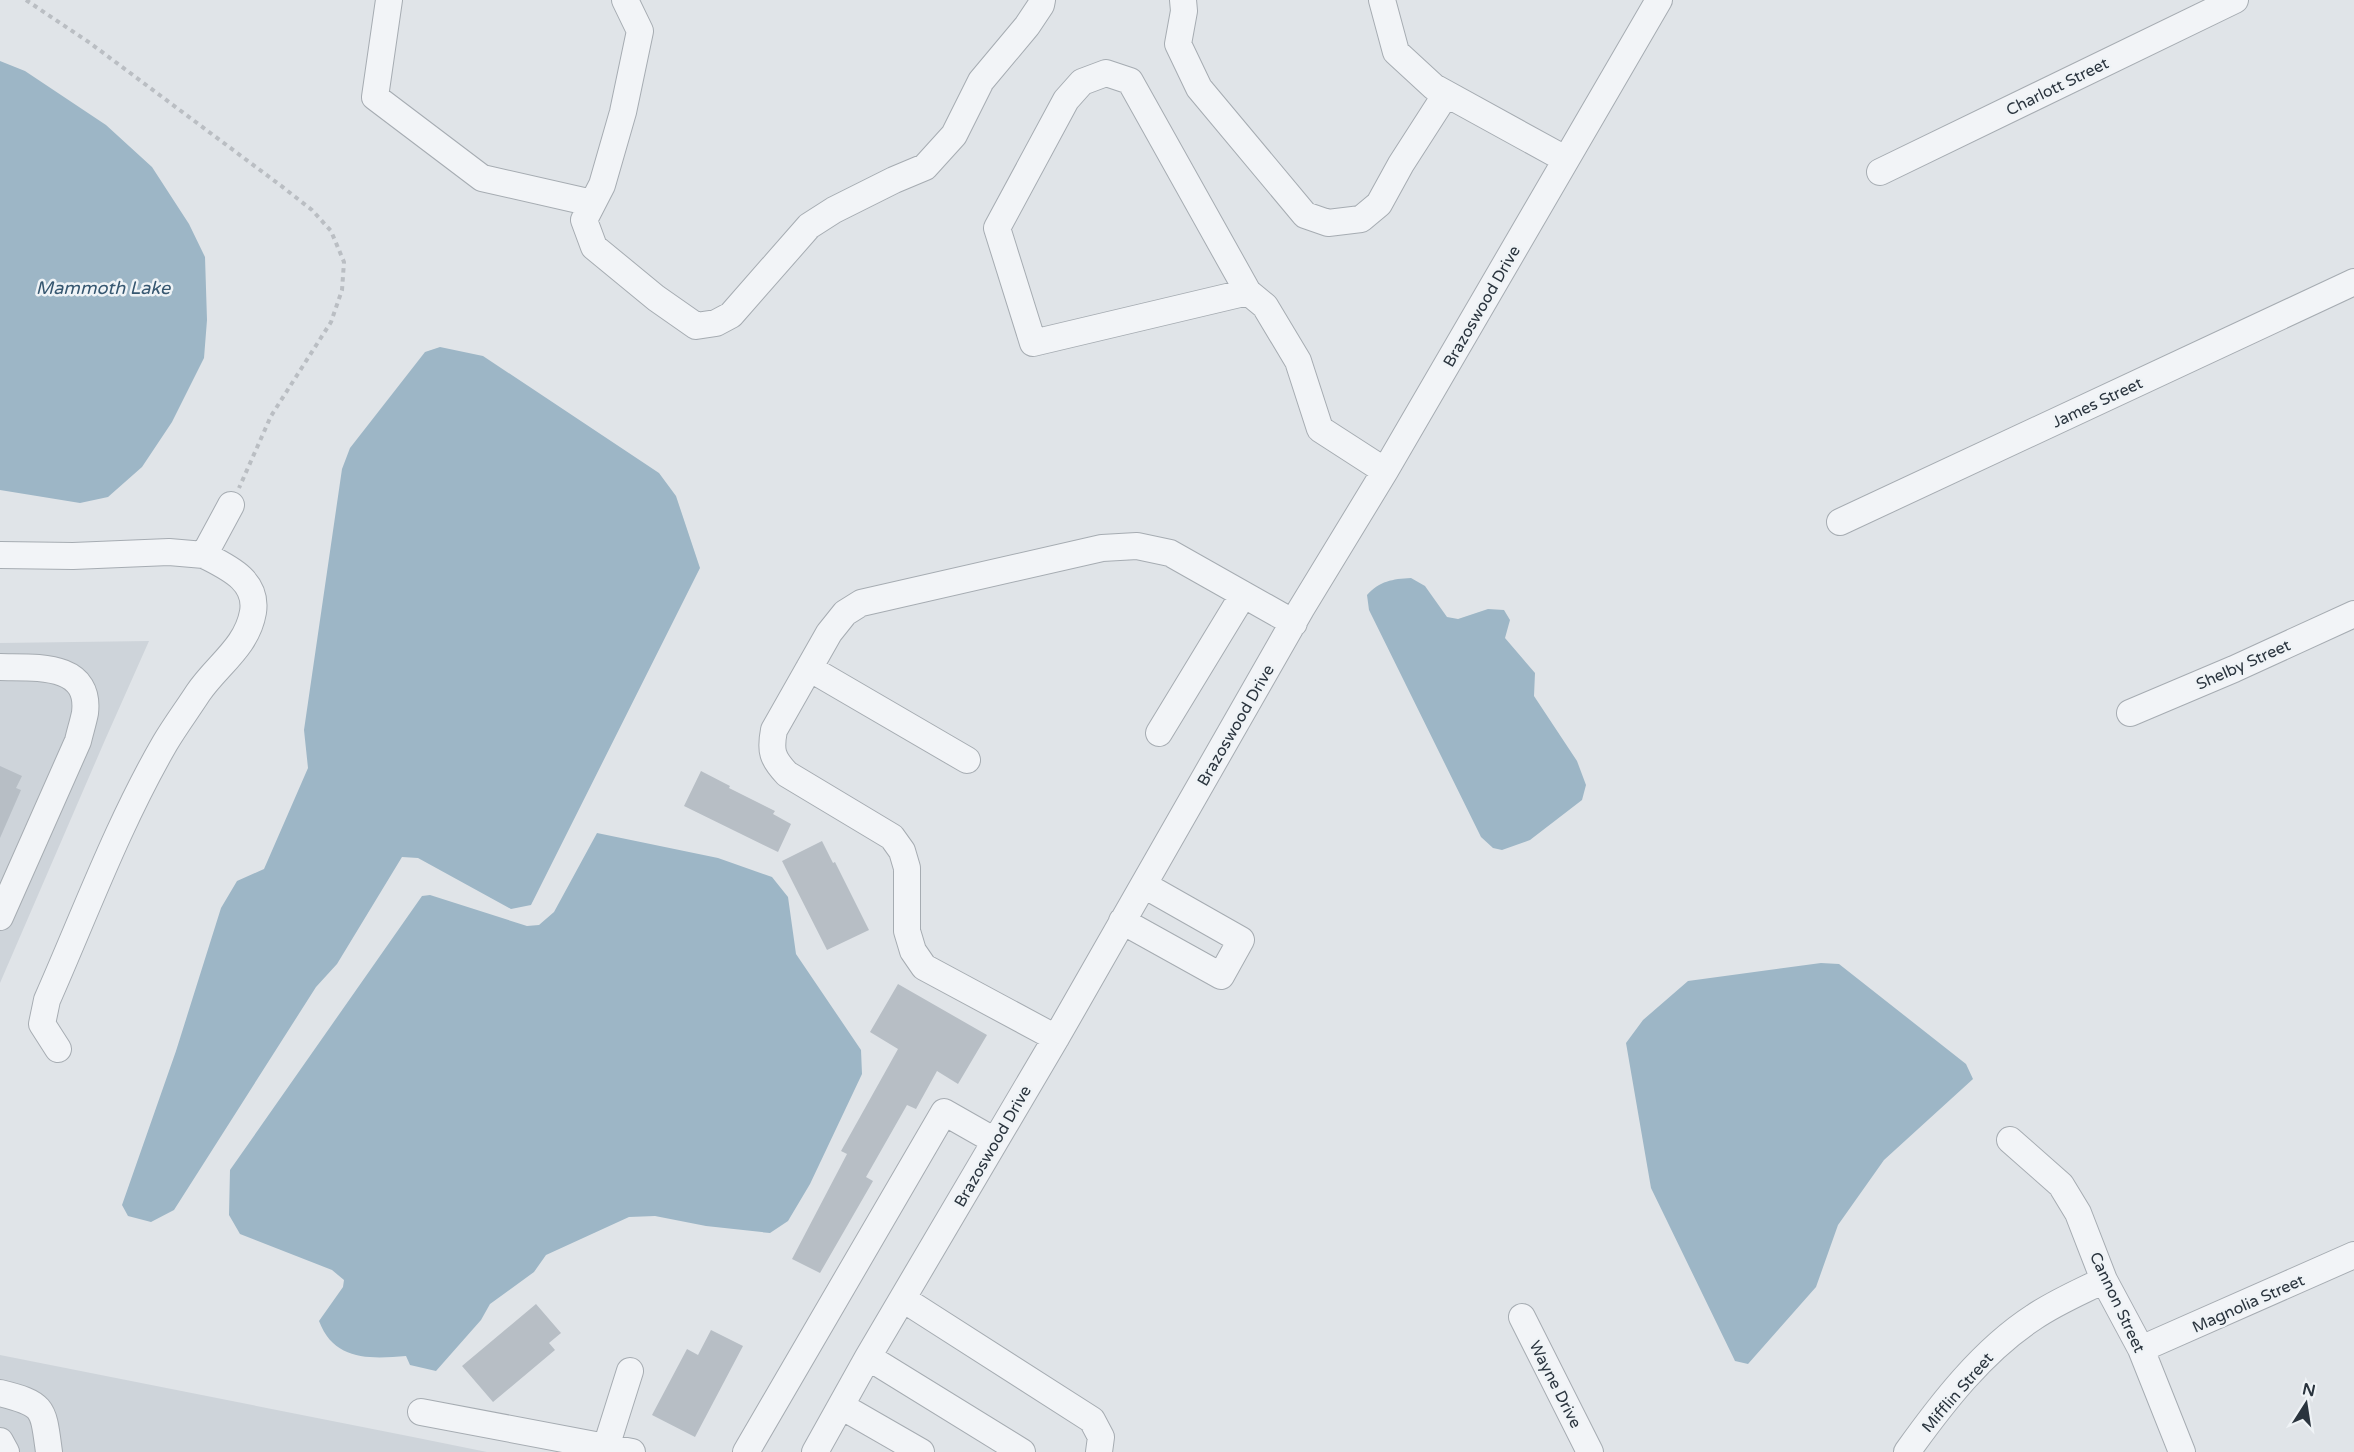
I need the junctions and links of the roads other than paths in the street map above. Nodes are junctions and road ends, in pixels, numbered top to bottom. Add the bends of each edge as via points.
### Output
1 (388, 0) edge
2 (625, 0) edge
3 (1042, 0) edge
4 (1183, 0) edge
5 (1382, 0) edge
6 (1659, 0) edge
7 (2235, 0) edge
8 (1446, 93) junction
9 (1565, 159) junction
10 (1880, 172) dead end
11 (592, 203) junction
12 (2354, 282) edge
13 (1248, 292) junction
14 (1385, 471) junction
15 (231, 505) road end
16 (1840, 522) dead end
17 (0, 555) edge
18 (204, 555) junction
19 (1243, 595) junction
20 (2354, 614) edge
21 (1294, 623) junction
22 (0, 667) edge
23 (809, 668) junction
24 (2130, 713) dead end
25 (1159, 733) dead end
26 (967, 760) dead end
27 (1144, 885) junction
28 (0, 917) edge
29 (1122, 921) junction
30 (1056, 1038) junction
31 (58, 1049) dead end
32 (2010, 1140) dead end
33 (995, 1141) junction
34 (2354, 1255) edge
35 (2104, 1280) junction
36 (903, 1299) junction
37 (1522, 1317) dead end
38 (2141, 1349) junction
39 (868, 1357) junction
40 (630, 1371) dead end
41 (0, 1394) edge
42 (841, 1406) junction
43 (420, 1412) dead end
44 (0, 1441) edge
45 (606, 1447) junction
46 (6, 1452) edge
47 (50, 1452) edge
48 (632, 1452) edge
49 (746, 1452) edge
50 (815, 1452) edge
51 (921, 1452) edge
52 (1022, 1452) edge
53 (1099, 1452) edge
54 (1590, 1452) edge
55 (1907, 1452) edge
56 (2182, 1452) edge

1 - 11 street via 375,97 482,178
2 - 11 street via 640,31 623,112 602,185
3 - 11 street via 1027,26 981,81 954,135 925,167 809,226 731,315 716,323 696,326 594,247 584,220
4 - 8 street via 1178,44 1199,88 1305,215 1328,224 1361,219 1379,204
5 - 8 street via 1396,52
6 - 9 street, Brazoswood Drive
7 - 10 street, Charlott Street
8 - 9 street
9 - 14 street, Brazoswood Drive
12 - 16 street, James Street
13 - 13 street via 1033,343 997,228 1066,100 1082,82 1106,73 1130,81
13 - 14 street via 1265,306 1298,361 1320,429
14 - 21 street, Brazoswood Drive
15 - 18 street
17 - 18 street
18 - 31 street via 237,573 251,590 254,610 246,636 200,690 165,742 113,847 47,1000 42,1024
19 - 21 street
19 - 23 street via 1170,553 1137,546 1102,548 861,603 845,613 828,633
19 - 25 street
20 - 24 street, Shelby Street
21 - 27 street, Brazoswood Drive
22 - 28 street via 47,668 69,674 82,689 85,711 78,741
23 - 26 street
23 - 30 street via 774,730 771,745 775,761 787,774 892,837 907,868 907,932 924,967
27 - 29 street, Brazoswood Drive
27 - 29 street via 1240,940 1221,976
29 - 30 street, Brazoswood Drive
30 - 33 street, Brazoswood Drive
32 - 35 street, Cannon Street via 2061,1185 2078,1213
33 - 36 street, Brazoswood Drive
33 - 49 street via 944,1112
34 - 38 street, Magnolia Street
35 - 38 street, Cannon Street
35 - 55 street, Mifflin Street via 2033,1317 1999,1344 1969,1374
36 - 39 street, Brazoswood Drive
36 - 53 street via 1092,1420 1101,1437
37 - 54 street, Wayne Drive
38 - 56 street, Cannon Street
39 - 42 street, Brazoswood Drive
39 - 52 street
40 - 45 street
41 - 47 street via 27,1400 38,1407
42 - 50 street, Brazoswood Drive
42 - 51 street
43 - 45 street
44 - 46 street
45 - 48 street

